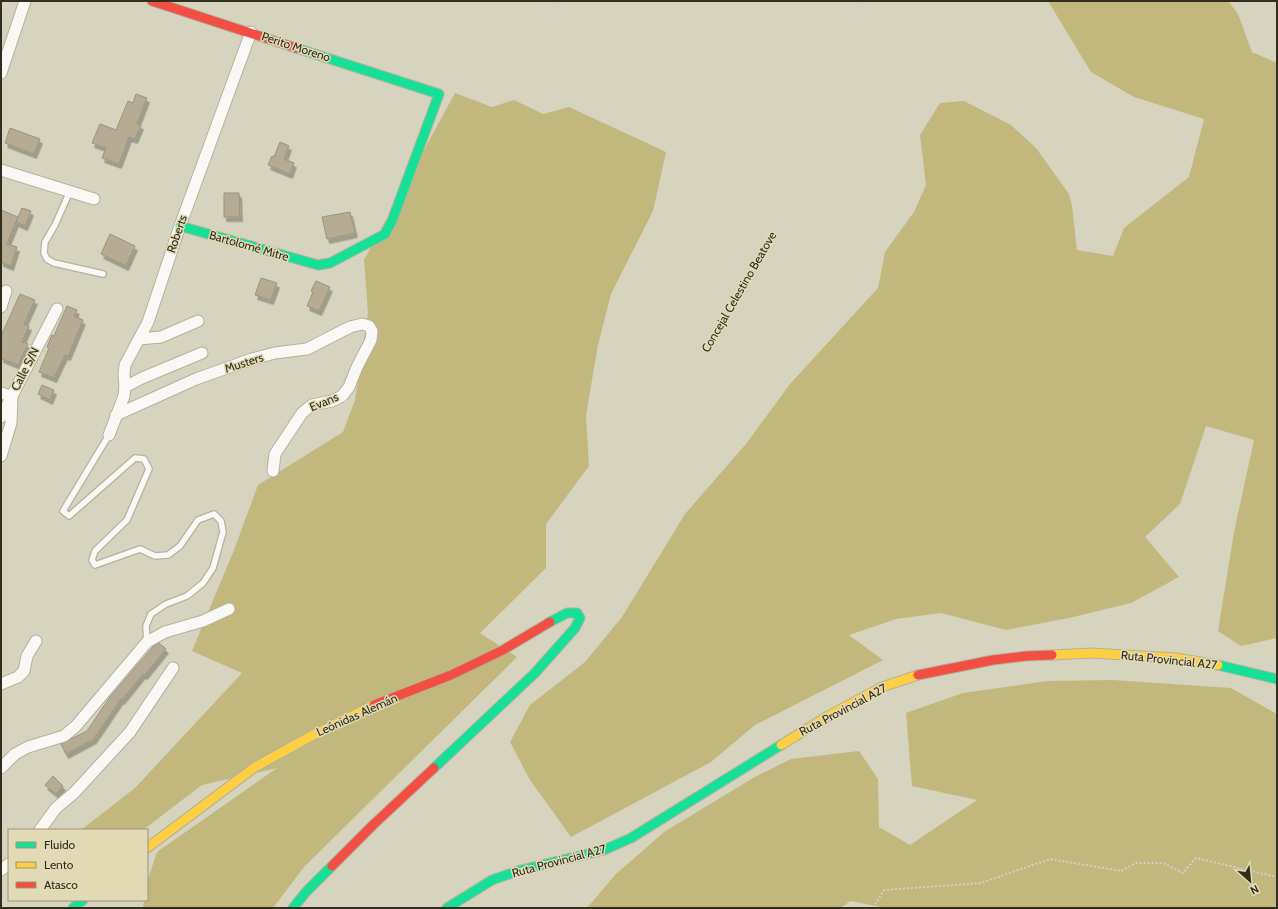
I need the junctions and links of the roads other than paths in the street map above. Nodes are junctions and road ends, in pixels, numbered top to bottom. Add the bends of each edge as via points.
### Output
1 (26, 1) edge
2 (152, 1) edge
3 (251, 32) junction
4 (1, 73) edge
5 (1, 170) edge
6 (70, 191) junction
7 (94, 199) dead end
8 (180, 226) junction
9 (318, 265) joint
10 (103, 274) dead end
11 (6, 292) dead end
12 (1, 307) edge
13 (56, 309) dead end
14 (198, 321) dead end
15 (372, 331) joint
16 (139, 339) junction
17 (202, 353) dead end
18 (126, 387) junction
19 (6, 395) edge
20 (116, 415) junction
21 (1, 416) edge
22 (109, 435) joint
23 (1, 456) edge
24 (273, 471) dead end
25 (229, 609) dead end
26 (36, 641) dead end
27 (147, 642) junction
28 (173, 668) dead end
29 (1277, 679) edge
30 (1, 684) edge
31 (1, 768) edge
32 (41, 829) edge
33 (148, 847) edge
34 (82, 901) edge
35 (73, 908) edge
36 (293, 908) edge
37 (447, 908) edge

1 - 4 street
2 - 3 street, Perito Moreno
3 - 8 street, Roberts
3 - 9 street, Perito Moreno via 439,94 385,234 330,263
5 - 6 street
6 - 7 street
6 - 10 lane via 45,242 46,259 54,264
8 - 9 street, Bartolomé Mitre
8 - 16 street, Roberts via 148,322
11 - 12 street
13 - 19 street, Calle S/N
14 - 16 street via 161,337
15 - 20 street, Musters via 369,326 362,324 350,327 307,349 252,359 196,379
15 - 24 street, Evans via 371,340 349,387 342,396 312,405 302,413 275,454
16 - 18 street, Roberts via 125,365
17 - 18 street
18 - 20 street, Roberts
19 - 21 street
19 - 23 street, Calle S/N via 11,423
20 - 22 street, Roberts
22 - 27 lane via 63,511 69,516 135,458 144,459 149,469 127,520 95,551 92,560 95,565 140,549 155,556 168,555 180,546 198,520 214,514 221,521 223,532 213,568 203,583 187,596 166,604 151,614 146,626
25 - 27 street via 203,621 165,632
26 - 30 street via 27,656 24,671 18,677
27 - 31 street via 76,726 64,736 28,747 15,754
28 - 32 street via 130,732 74,793 56,808
29 - 37 street, Ruta Provincial A27 via 1226,666 1176,658 1092,653 993,660 921,674 882,688 828,716 631,838 604,850 521,870 492,880
33 - 36 street, Leónidas Alemán via 255,767 313,734 372,706 451,675 503,650 567,613 577,613 580,618 575,628 535,673 373,825
34 - 35 street

